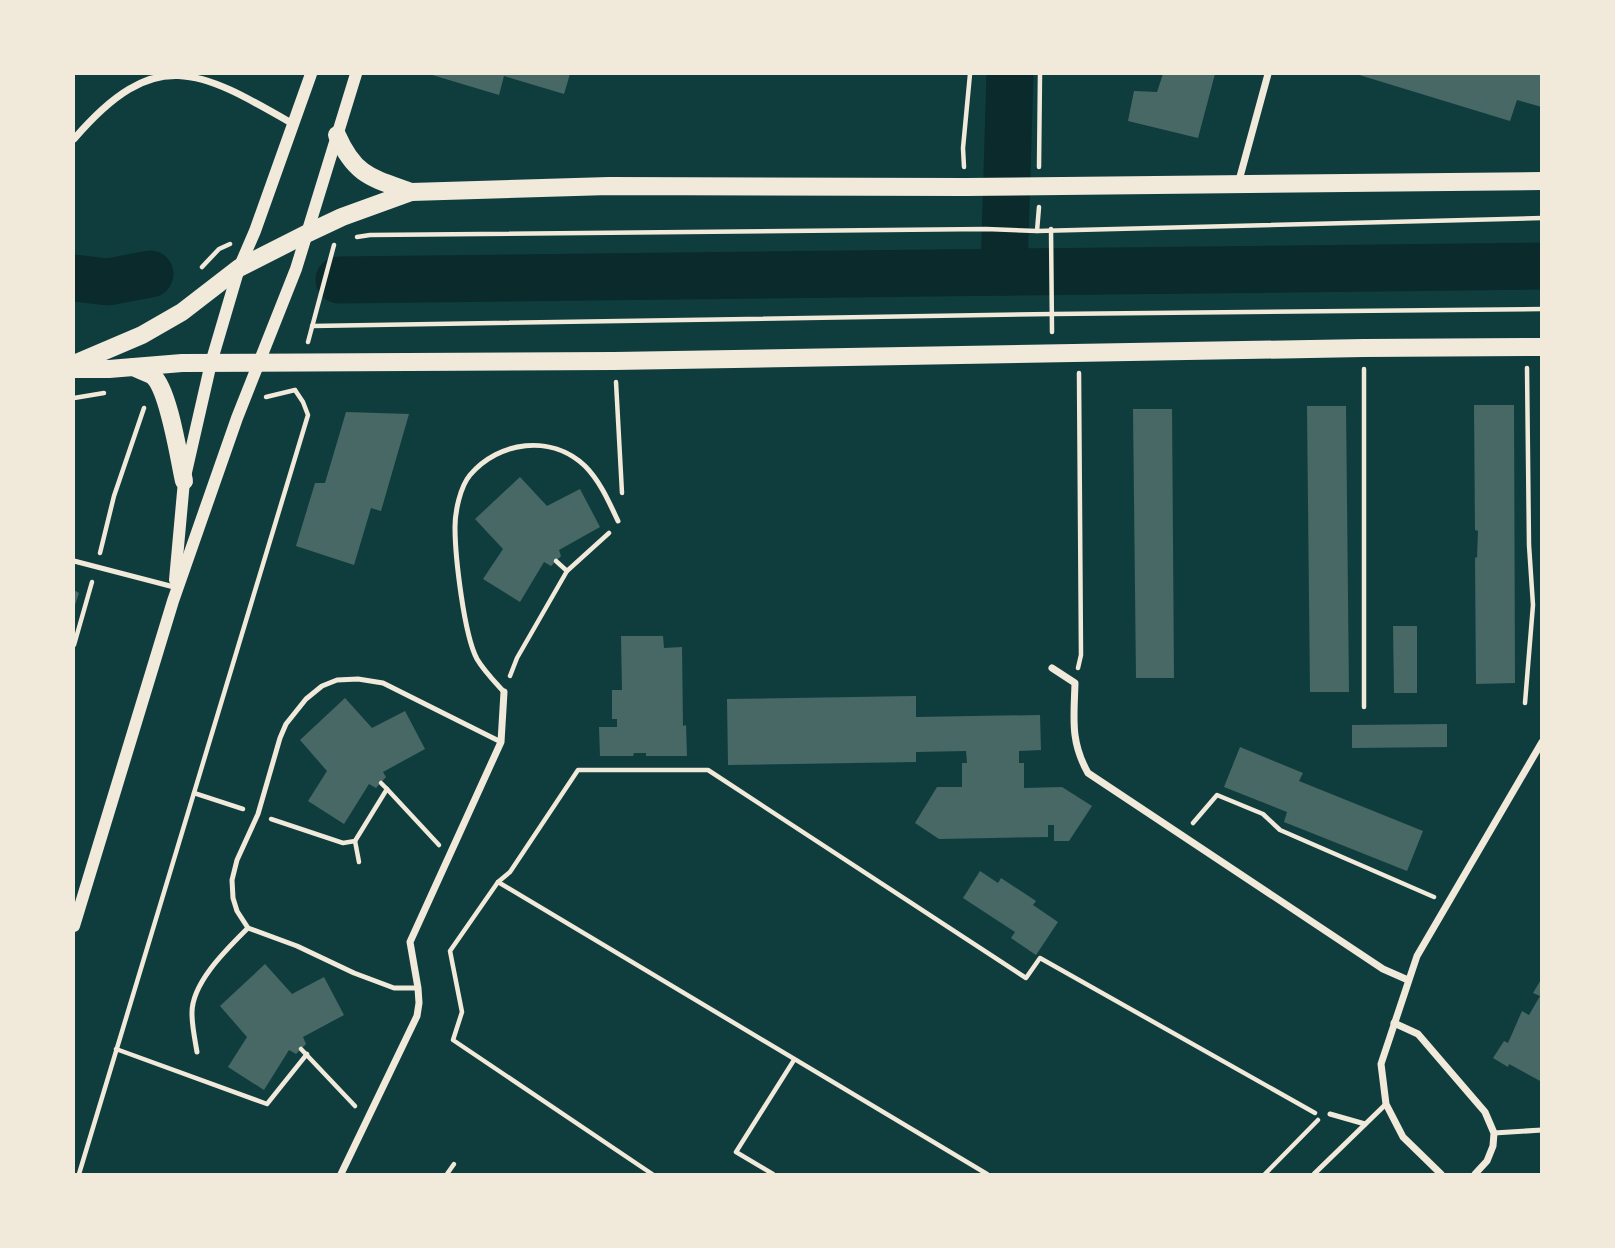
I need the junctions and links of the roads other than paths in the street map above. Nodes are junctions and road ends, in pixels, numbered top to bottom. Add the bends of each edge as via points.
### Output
1 (311, 74) edge
2 (356, 74) edge
3 (1268, 74) edge
4 (293, 124) junction
5 (337, 135) junction
6 (74, 139) edge
7 (1542, 181) edge
8 (1238, 185) junction
9 (411, 192) junction
10 (308, 233) junction
11 (239, 268) junction
12 (1534, 348) edge
13 (258, 362) junction
14 (211, 363) junction
15 (74, 366) edge
16 (133, 367) junction
17 (184, 481) junction
18 (618, 521) road end
19 (74, 561) edge
20 (174, 587) junction
21 (173, 601) junction
22 (1052, 668) dead end
23 (504, 692) joint
24 (501, 742) junction
25 (1542, 742) edge
26 (74, 926) edge
27 (248, 928) junction
28 (1408, 980) junction
29 (418, 988) junction
30 (1394, 1023) junction
31 (197, 1052) dead end
32 (1386, 1104) junction
33 (1330, 1114) dead end
34 (1365, 1124) junction
35 (1542, 1130) edge
36 (1494, 1133) junction
37 (341, 1174) edge
38 (1314, 1174) edge
39 (1441, 1174) edge
40 (1475, 1174) edge

1 - 4 street
2 - 5 street
3 - 8 street
4 - 6 street via 215,82 176,75 157,78 111,100
4 - 11 street
5 - 9 main road via 355,166
5 - 10 street
7 - 8 main road
8 - 9 main road via 609,186
9 - 10 main road
10 - 11 main road
10 - 13 street
11 - 14 street
11 - 15 main road via 182,312
12 - 13 main road
13 - 14 main road
13 - 21 street
14 - 16 main road
14 - 17 street
15 - 16 main road
16 - 17 main road via 154,377 161,387
17 - 20 street
18 - 23 lane via 600,484 584,465 565,453 522,444 497,454 469,476 455,524 458,568 477,659
19 - 20 lane
20 - 21 street
21 - 26 street
22 - 28 street via 1075,684 1074,741 1088,773 1383,969
23 - 24 street
24 - 27 lane via 383,683 358,678 322,686 286,724 258,814 237,860 233,898
24 - 29 street via 410,942
25 - 28 street via 1417,956
27 - 29 lane via 394,988
27 - 31 lane via 202,982 191,1011
28 - 30 street
29 - 37 street via 417,1016
30 - 32 street via 1381,1064
30 - 36 street via 1418,1034 1485,1112
32 - 34 lane
32 - 39 street via 1402,1137
33 - 34 lane
34 - 38 lane
35 - 36 lane
36 - 40 street via 1487,1161

